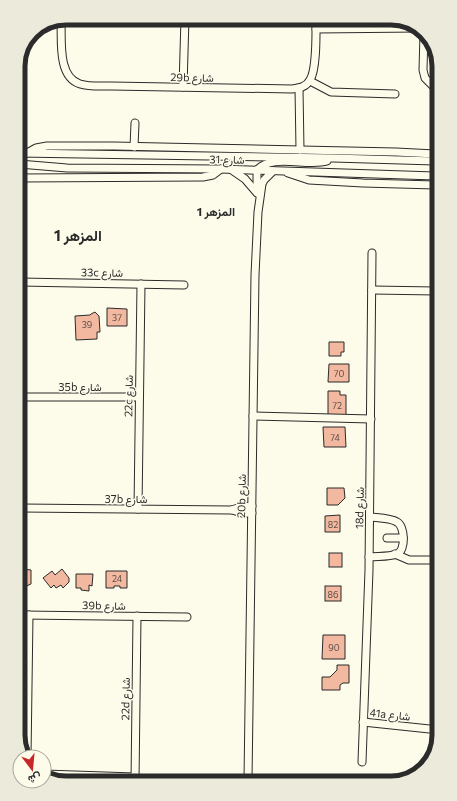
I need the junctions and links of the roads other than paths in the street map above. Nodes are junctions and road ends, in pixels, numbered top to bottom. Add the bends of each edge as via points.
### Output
1 (185, 25) edge
2 (316, 25) edge
3 (61, 26) edge
4 (407, 28) edge
5 (316, 29) junction
6 (424, 41) edge
7 (310, 81) junction
8 (432, 85) edge
9 (183, 87) junction
10 (299, 88) junction
11 (395, 94) dead end
12 (135, 124) dead end
13 (134, 147) junction
14 (300, 150) junction
15 (26, 153) joint
16 (432, 154) edge
17 (333, 158) junction
18 (432, 161) edge
19 (25, 164) edge
20 (221, 169) junction
21 (230, 169) junction
22 (257, 170) junction
23 (273, 171) junction
24 (284, 171) junction
25 (432, 176) edge
26 (25, 178) edge
27 (432, 185) edge
28 (257, 193) junction
29 (258, 212) junction
30 (372, 253) dead end
31 (25, 282) edge
32 (141, 284) junction
33 (184, 285) dead end
34 (372, 290) junction
35 (432, 291) edge
36 (25, 396) edge
37 (139, 398) junction
38 (253, 416) junction
39 (371, 419) junction
40 (25, 508) edge
41 (138, 509) junction
42 (252, 510) junction
43 (370, 517) junction
44 (387, 538) dead end
45 (403, 538) junction
46 (394, 554) junction
47 (369, 557) junction
48 (432, 560) edge
49 (25, 615) edge
50 (137, 616) junction
51 (187, 617) dead end
52 (363, 722) junction
53 (432, 729) edge
54 (27, 748) edge
55 (362, 762) dead end
56 (56, 775) edge
57 (80, 776) edge
58 (135, 776) edge
59 (248, 776) edge

1 - 9 street
2 - 5 street
3 - 9 street, 29b شارع via 63,66 68,77 78,84
4 - 5 street
5 - 7 street via 314,68
6 - 8 street via 423,70 425,78
7 - 10 street
7 - 11 street via 331,92
9 - 10 street, 29b شارع
10 - 14 street
12 - 13 street
13 - 14 street
13 - 15 street via 42,147
14 - 16 street
15 - 17 street, شارع 31
17 - 18 street, شارع 31
17 - 22 street via 320,162 268,162
19 - 20 street, شارع 31 via 67,168
20 - 21 street, شارع 31
20 - 26 street via 203,177
21 - 22 street, شارع 31
21 - 28 street via 245,179
22 - 23 street, شارع 31
22 - 28 street, 20b شارع
23 - 24 street, شارع 31
23 - 29 street, 20b شارع via 262,184
24 - 25 street, شارع 31
24 - 27 street via 309,180
28 - 29 street, 20b شارع
29 - 38 street, 20b شارع
30 - 34 street, 18d شارع
31 - 32 street, 33c شارع
32 - 33 street, 33c شارع
32 - 37 street, 22c شارع
34 - 35 street
34 - 39 street, 18d شارع
36 - 37 street, 35b شارع
37 - 41 street, 22c شارع
38 - 39 street
38 - 42 street, 20b شارع
39 - 43 street, 18d شارع
40 - 41 street, 37b شارع
41 - 42 street, 37b شارع via 231,510 242,513
42 - 59 street, 20b شارع
43 - 45 street via 398,522 402,527
43 - 47 street, 18d شارع
44 - 45 street
45 - 46 street via 402,550
46 - 47 street
46 - 48 street via 409,560
47 - 52 street, 18d شارع
49 - 50 street, 39b شارع
49 - 54 street
50 - 51 street, 39b شارع
50 - 58 street, 22d شارع
52 - 53 street, 41a شارع
52 - 55 street, 18d شارع
56 - 57 street

